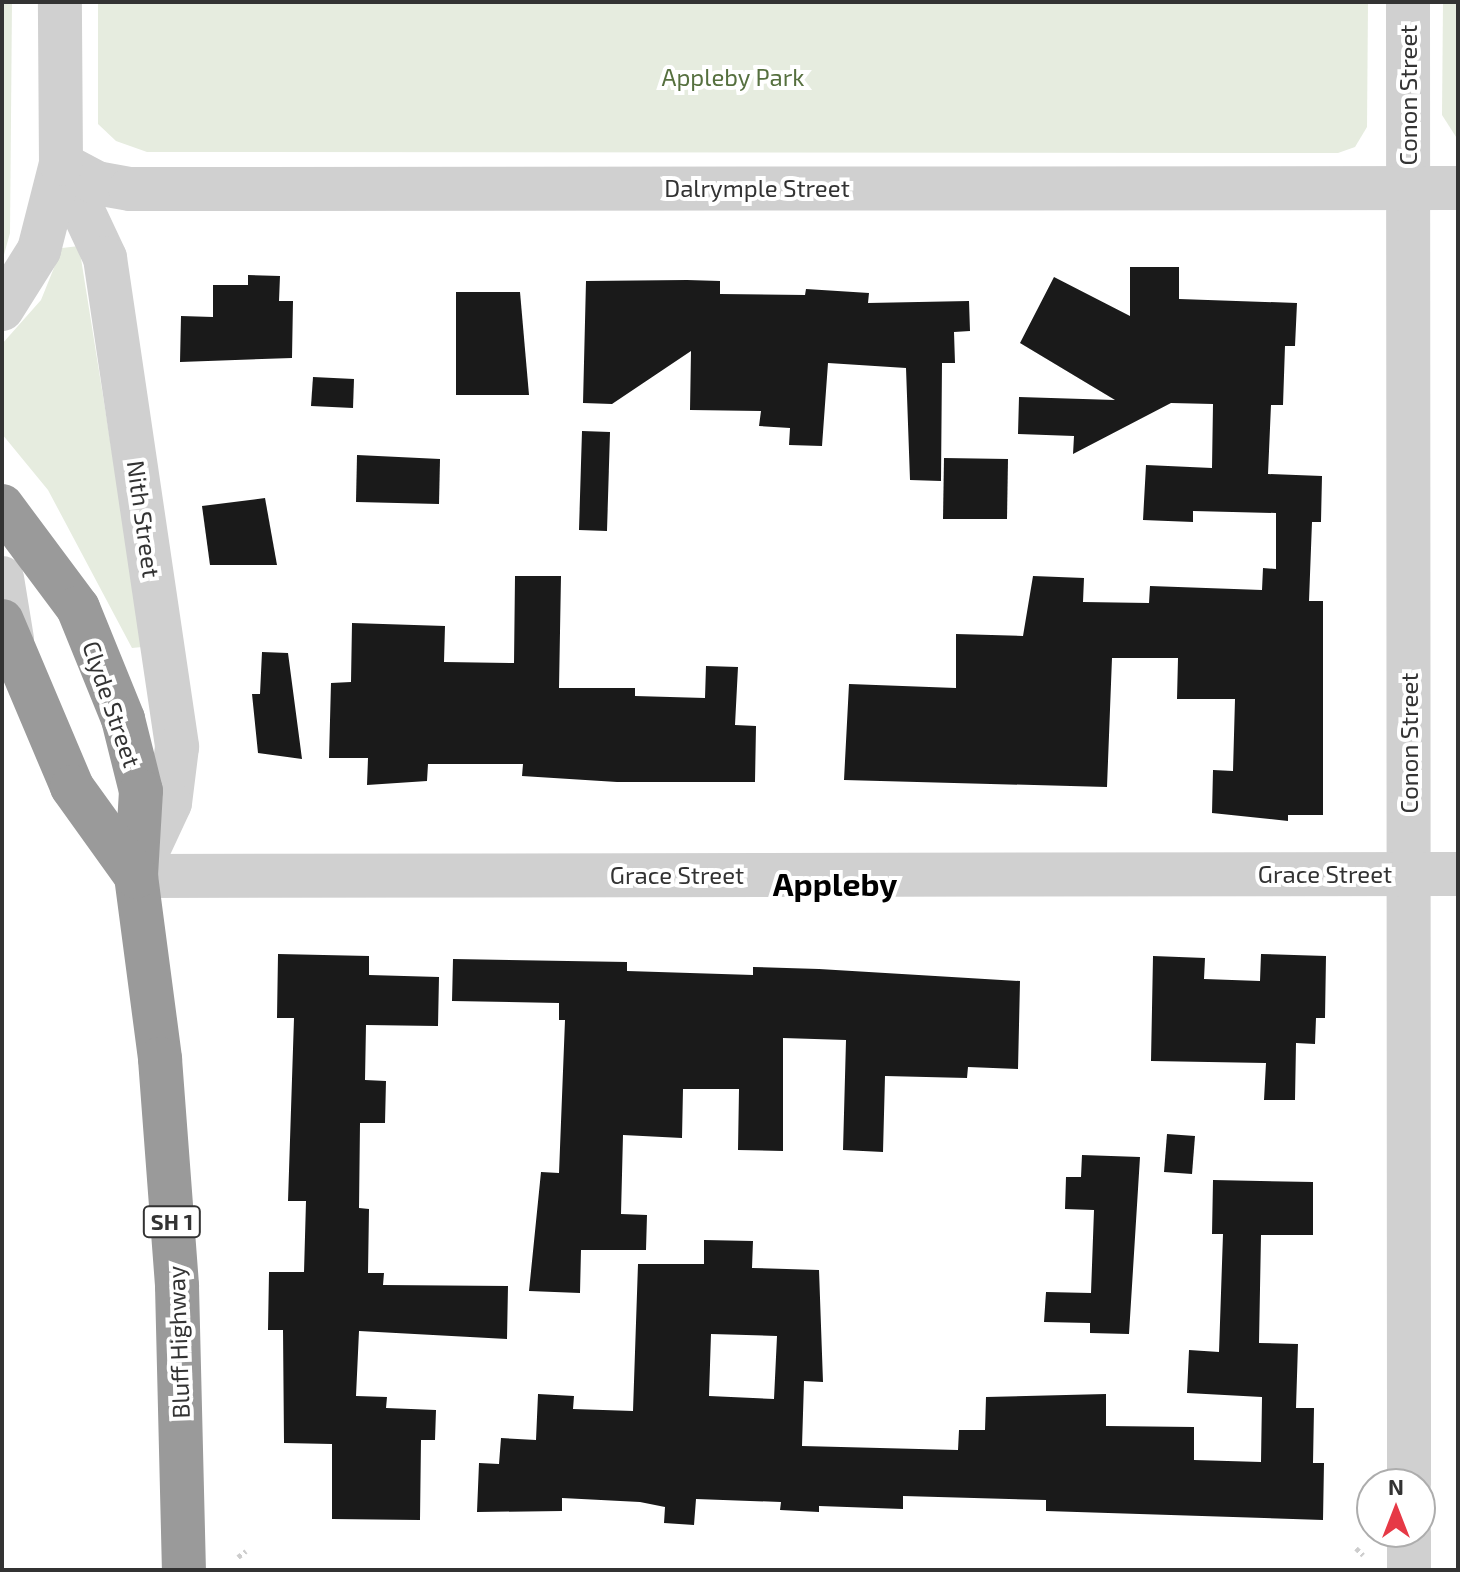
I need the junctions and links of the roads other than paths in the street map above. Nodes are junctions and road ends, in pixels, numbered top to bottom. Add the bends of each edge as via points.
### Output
1 (60, 2) edge
2 (1408, 2) edge
3 (61, 164) junction
4 (1408, 188) junction
5 (1458, 188) edge
6 (2, 309) edge
7 (2, 506) edge
8 (2, 578) edge
9 (7, 630) edge
10 (1409, 874) junction
11 (1458, 874) edge
12 (136, 876) junction
13 (1409, 1468) edge
14 (1409, 1548) edge
15 (184, 1570) edge
16 (1409, 1570) edge

1 - 3 street, Nith Street
2 - 4 street, Conon Street
3 - 4 street, Dalrymple Street via 96,183 130,189
3 - 6 street, Nith Street via 39,250
3 - 12 street, Nith Street via 105,258 177,747 170,803
4 - 5 street, Dalrymple Street
4 - 10 street, Conon Street
7 - 12 highway, Clyde Street / SH 1 via 78,608 123,719 141,791
8 - 9 street
9 - 12 highway, SH 1 via 72,787
10 - 11 street, Grace Street
10 - 12 street, Grace Street
10 - 13 street, Conon Street
12 - 15 highway, Bluff Highway / SH 1 via 160,1059 177,1286
14 - 16 street

